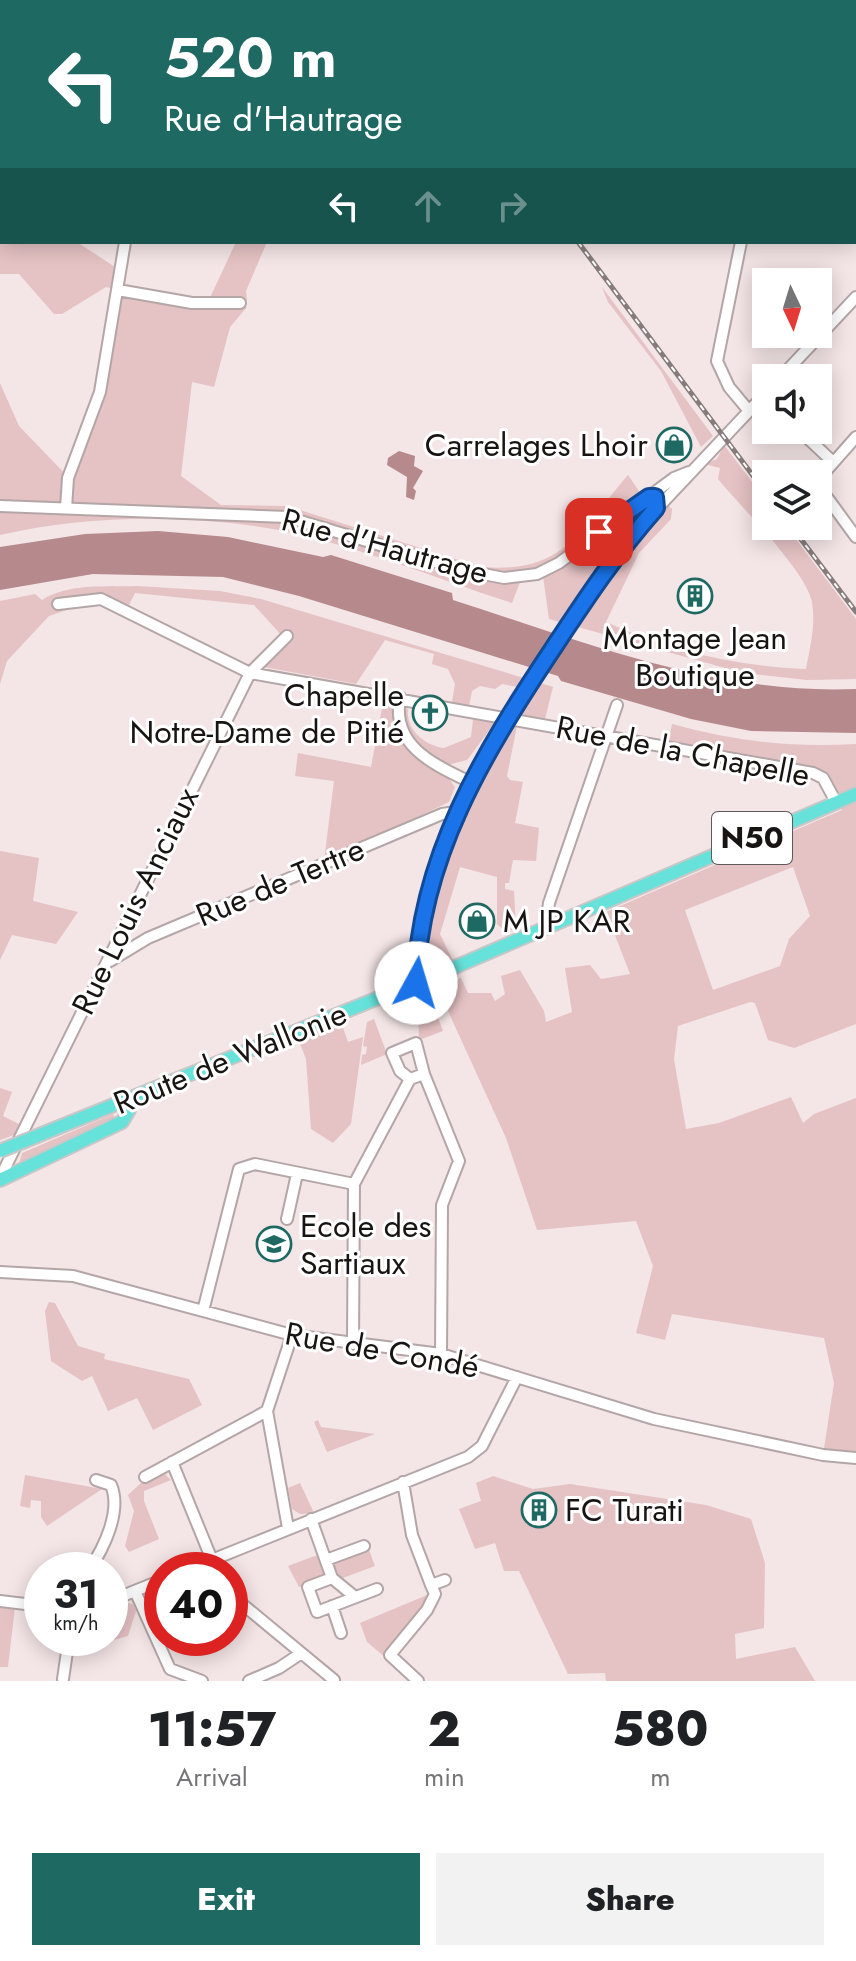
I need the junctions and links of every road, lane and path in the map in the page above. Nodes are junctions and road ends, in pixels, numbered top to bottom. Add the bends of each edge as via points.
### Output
1 (125, 244) edge
2 (741, 244) edge
3 (118, 290) junction
4 (856, 297) edge
5 (240, 303) dead end
6 (793, 364) edge
7 (752, 408) edge
8 (749, 411) junction
9 (856, 437) edge
10 (814, 444) edge
11 (833, 462) joint
12 (689, 472) junction
13 (649, 497) junction
14 (832, 502) edge
15 (0, 506) edge
16 (637, 506) junction
17 (66, 508) junction
18 (656, 508) junction
19 (856, 537) edge
20 (58, 604) dead end
21 (287, 636) dead end
22 (250, 673) junction
23 (400, 697) junction
24 (617, 705) dead end
25 (608, 735) junction
26 (470, 782) junction
27 (856, 794) edge
28 (836, 802) junction
29 (456, 812) junction
30 (550, 926) junction
31 (108, 963) junction
32 (416, 983) junction
33 (424, 1074) junction
34 (410, 1079) junction
35 (129, 1099) junction
36 (0, 1151) edge
37 (297, 1174) junction
38 (0, 1179) edge
39 (354, 1184) junction
40 (287, 1219) dead end
41 (0, 1272) edge
42 (203, 1311) junction
43 (292, 1335) junction
44 (353, 1344) junction
45 (441, 1354) junction
46 (517, 1377) junction
47 (267, 1411) junction
48 (856, 1458) edge
49 (172, 1462) junction
50 (145, 1477) dead end
51 (96, 1480) dead end
52 (403, 1482) junction
53 (311, 1519) junction
54 (288, 1528) junction
55 (364, 1546) dead end
56 (98, 1552) edge
57 (203, 1552) edge
58 (235, 1552) edge
59 (326, 1560) junction
60 (332, 1578) junction
61 (445, 1580) dead end
62 (431, 1585) junction
63 (144, 1587) edge
64 (377, 1589) dead end
65 (135, 1591) junction
66 (128, 1594) edge
67 (355, 1597) junction
68 (0, 1601) edge
69 (24, 1604) edge
70 (332, 1606) junction
71 (248, 1609) edge
72 (341, 1633) dead end
73 (300, 1654) junction
74 (66, 1656) edge
75 (63, 1679) edge
76 (334, 1680) edge
77 (202, 1681) edge
78 (249, 1681) edge
79 (418, 1681) edge

1 - 3 street
2 - 8 street via 717,361
3 - 5 street via 192,303
3 - 17 street via 100,392 68,478
4 - 6 street
7 - 8 street
8 - 12 street
9 - 11 street
10 - 11 street
12 - 13 street, Rue d'Hautrage
12 - 18 street
13 - 16 street, Rue d'Hautrage
13 - 18 street via 655,497
14 - 19 street
15 - 17 street, Rue d'Hautrage
16 - 17 street, Rue d'Hautrage via 559,563 537,574 504,578 287,517
16 - 18 street
18 - 26 street, bridge via 618,550
20 - 22 street, Rue de la Chapelle via 101,599
21 - 22 street, Rue Louis Anciaux
22 - 23 street, Rue de la Chapelle
22 - 31 street, Rue Louis Anciaux
23 - 25 street, Rue de la Chapelle
23 - 26 street via 399,725 410,745 433,764
24 - 25 street
25 - 28 street, Rue de la Chapelle via 813,773 823,778
25 - 30 street via 549,903
26 - 29 street
27 - 28 main road, Route de Wallonie / N50
28 - 30 main road, Route de Wallonie / N50
29 - 31 street, Rue de Tertre via 148,938
29 - 32 street via 433,885
30 - 32 main road, Route de Wallonie / N50
31 - 38 street, Rue Louis Anciaux
32 - 35 main road, Route de Wallonie / N50
33 - 34 street
33 - 34 street via 416,1043 392,1053
33 - 45 street via 459,1161 442,1205
34 - 39 street
35 - 36 main road, Route de Wallonie / N50, bridge
35 - 38 main road via 122,1122
37 - 39 street
37 - 40 street
37 - 42 street via 250,1164 236,1173
39 - 44 street
41 - 42 street, Rue de Condé via 73,1276
42 - 43 street, Rue de Condé
43 - 44 street, Rue de Condé
43 - 47 street
44 - 45 street, Rue de Condé
45 - 46 street, Rue de Condé
46 - 48 street, Rue de Condé via 654,1419
46 - 52 street via 476,1452
47 - 49 street
47 - 54 street
49 - 50 street
49 - 57 street
51 - 56 street via 111,1485 115,1503
52 - 53 street
52 - 62 street via 412,1535
53 - 54 street
53 - 59 street
54 - 58 street
55 - 59 street
59 - 60 street
60 - 67 street
60 - 70 street via 308,1587 317,1612
61 - 62 street
62 - 79 street via 435,1594 427,1610 390,1655
63 - 65 street
64 - 67 street
65 - 66 street
65 - 77 street via 170,1669
67 - 70 street
68 - 69 street
70 - 72 street
71 - 73 street
73 - 76 street
73 - 78 street
74 - 75 street

